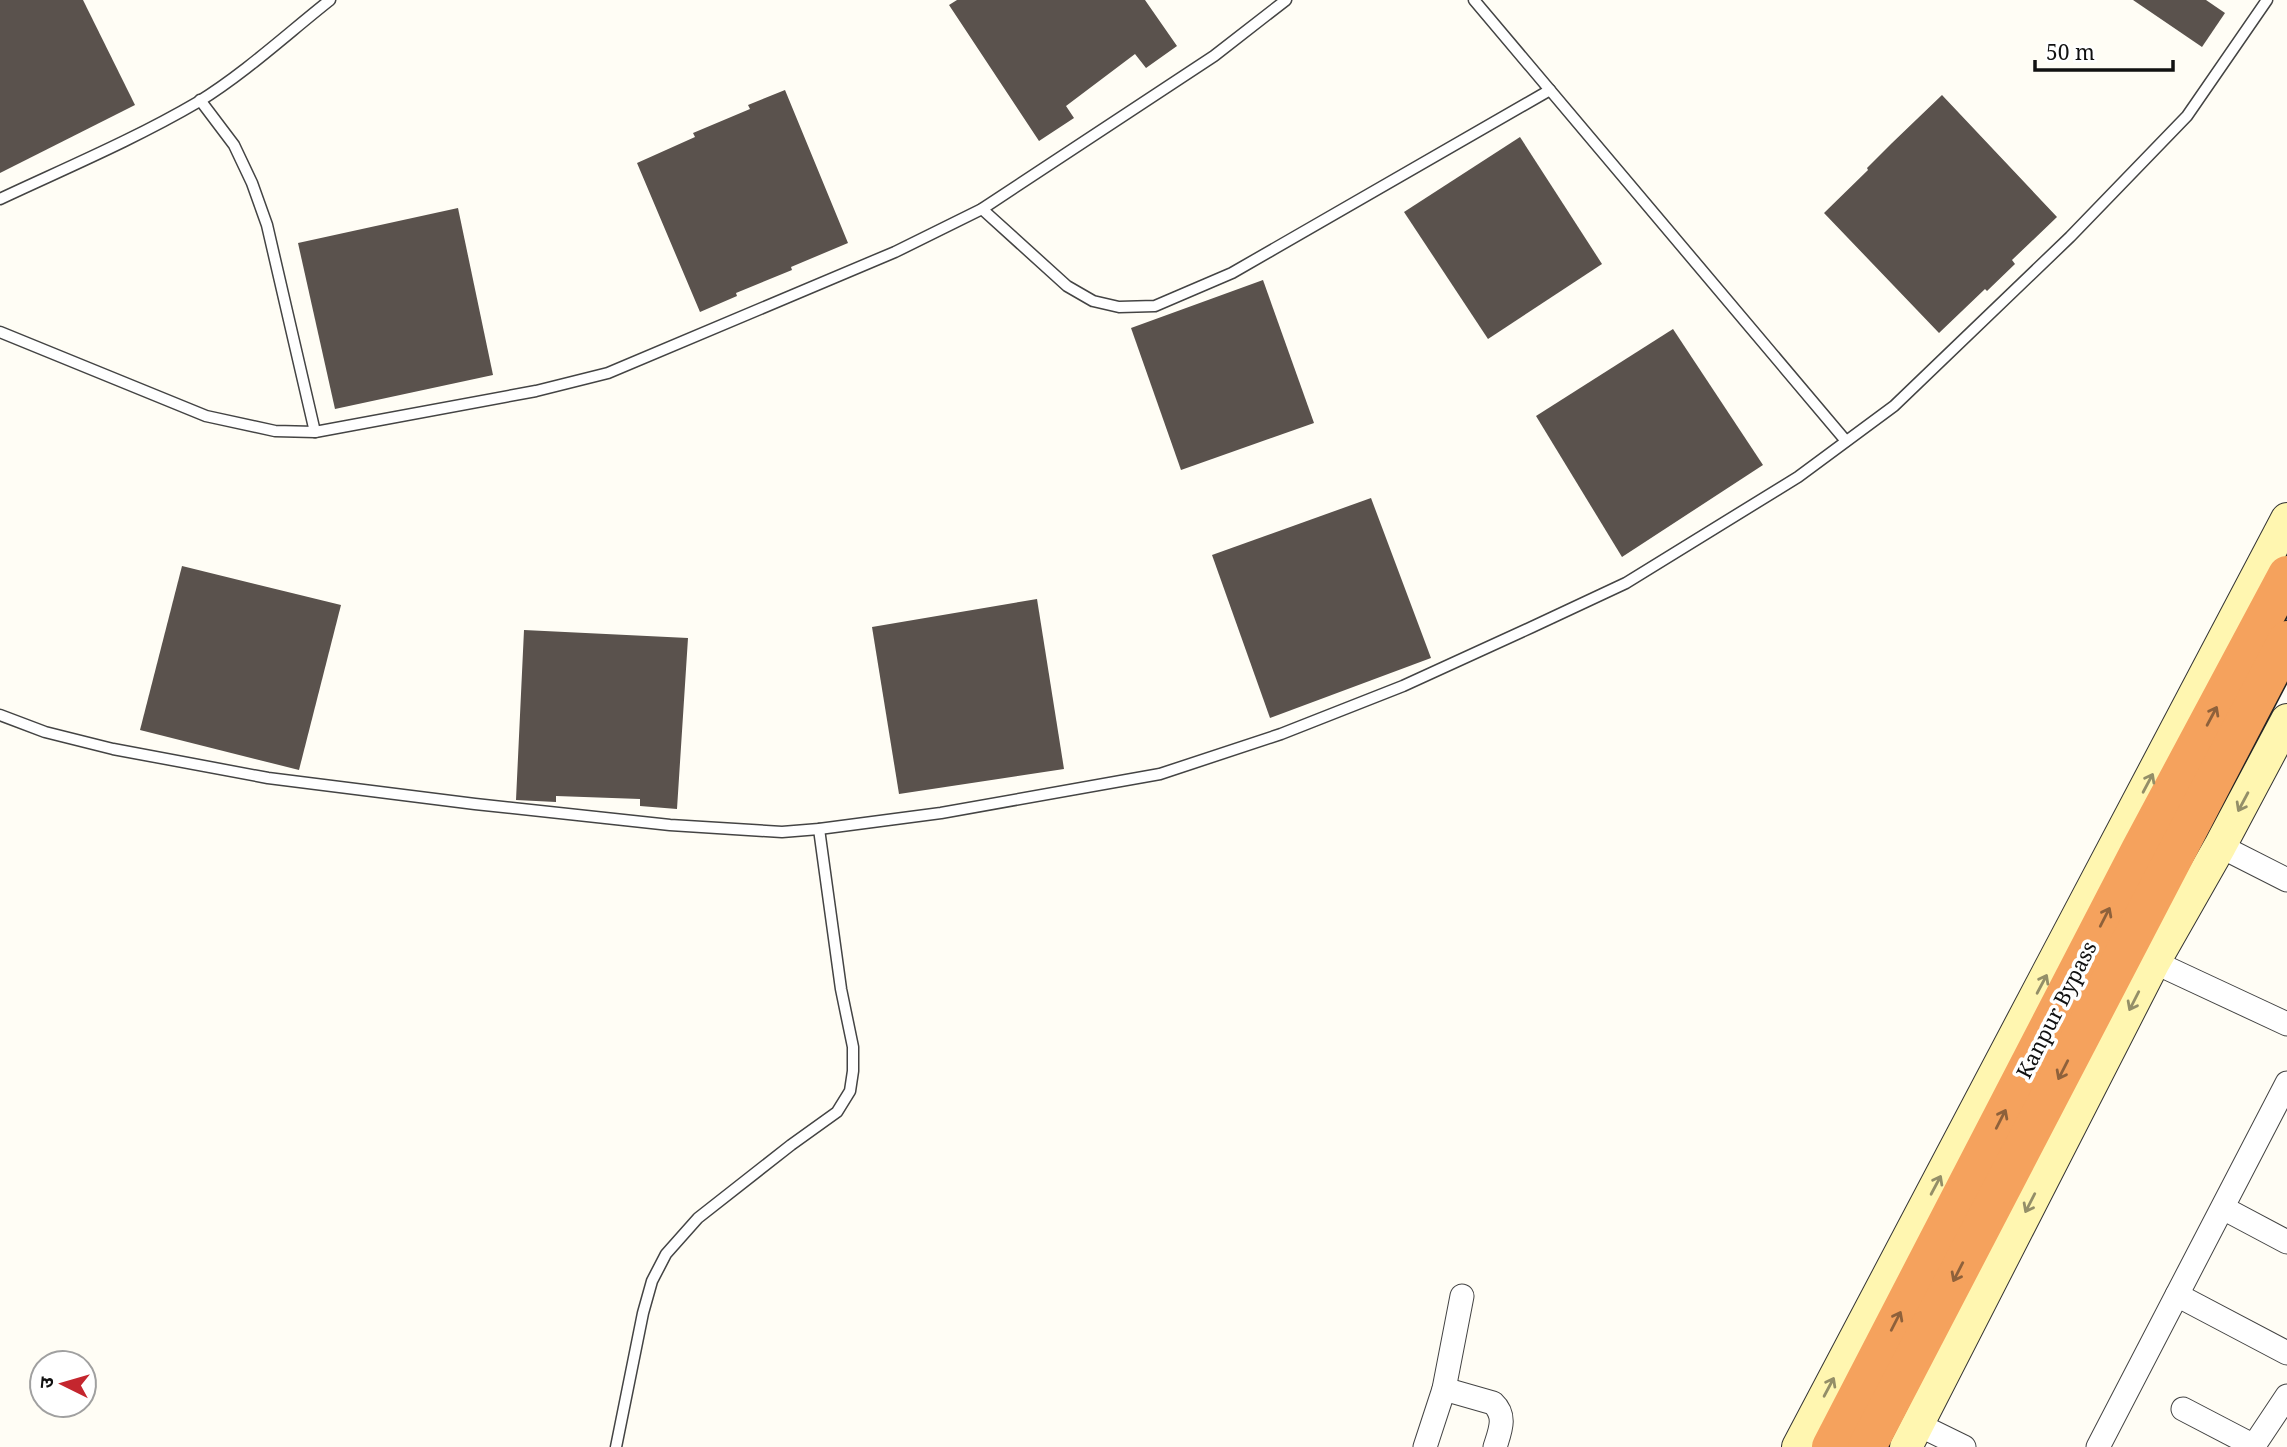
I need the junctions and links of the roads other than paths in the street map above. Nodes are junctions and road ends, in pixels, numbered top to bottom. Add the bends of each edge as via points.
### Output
1 (330, 0) edge
2 (1286, 0) edge
3 (1474, 0) edge
4 (2267, 0) edge
5 (1550, 90) junction
6 (200, 100) junction
7 (0, 199) edge
8 (982, 209) junction
9 (0, 332) edge
10 (315, 432) junction
11 (1846, 441) junction
12 (2287, 519) edge
13 (2287, 575) edge
14 (2287, 640) edge
15 (0, 715) edge
16 (2287, 720) edge
17 (818, 830) junction
18 (2220, 846) junction
19 (2287, 880) edge
20 (2154, 962) junction
21 (2287, 1024) edge
22 (2287, 1083) edge
23 (2222, 1208) junction
24 (2287, 1241) edge
25 (2177, 1295) junction
26 (1462, 1296) dead end
27 (2287, 1353) edge
28 (1444, 1389) junction
29 (2287, 1396) edge
30 (2183, 1409) dead end
31 (1911, 1435) edge
32 (2254, 1446) edge
33 (616, 1447) edge
34 (1425, 1447) edge
35 (1495, 1447) edge
36 (1798, 1447) edge
37 (1831, 1447) edge
38 (1867, 1447) edge
39 (1964, 1447) edge
40 (2098, 1447) edge

1 - 6 lane
2 - 8 lane via 1214,56
3 - 5 lane
4 - 11 lane via 2187,116 1904,397
5 - 8 lane via 1232,273 1155,306 1119,307 1093,301 1067,286
5 - 11 lane
6 - 7 lane
6 - 10 lane via 234,145 267,225
8 - 10 lane via 895,252 608,373
9 - 10 lane via 206,415 275,431
11 - 17 lane via 1798,477 1626,583 1403,686 1281,734 1160,774
36 -> 12 main road
37 -> 13 highway, Kanpur Bypass
14 -> 38 highway, Kanpur Bypass
15 - 17 lane via 113,749 268,778 670,825
16 -> 18 main road
17 - 33 lane via 853,1047 850,1091 837,1112 698,1219 666,1254 643,1313
18 - 19 street
18 - 20 main road
20 - 21 street
20 -> 31 main road
22 - 23 street
23 - 24 street
23 - 25 street
25 - 27 street
25 - 40 street
26 - 28 street
28 - 34 street
28 - 35 street via 1498,1408 1502,1425
29 - 32 street
30 - 32 street
31 - 39 street

